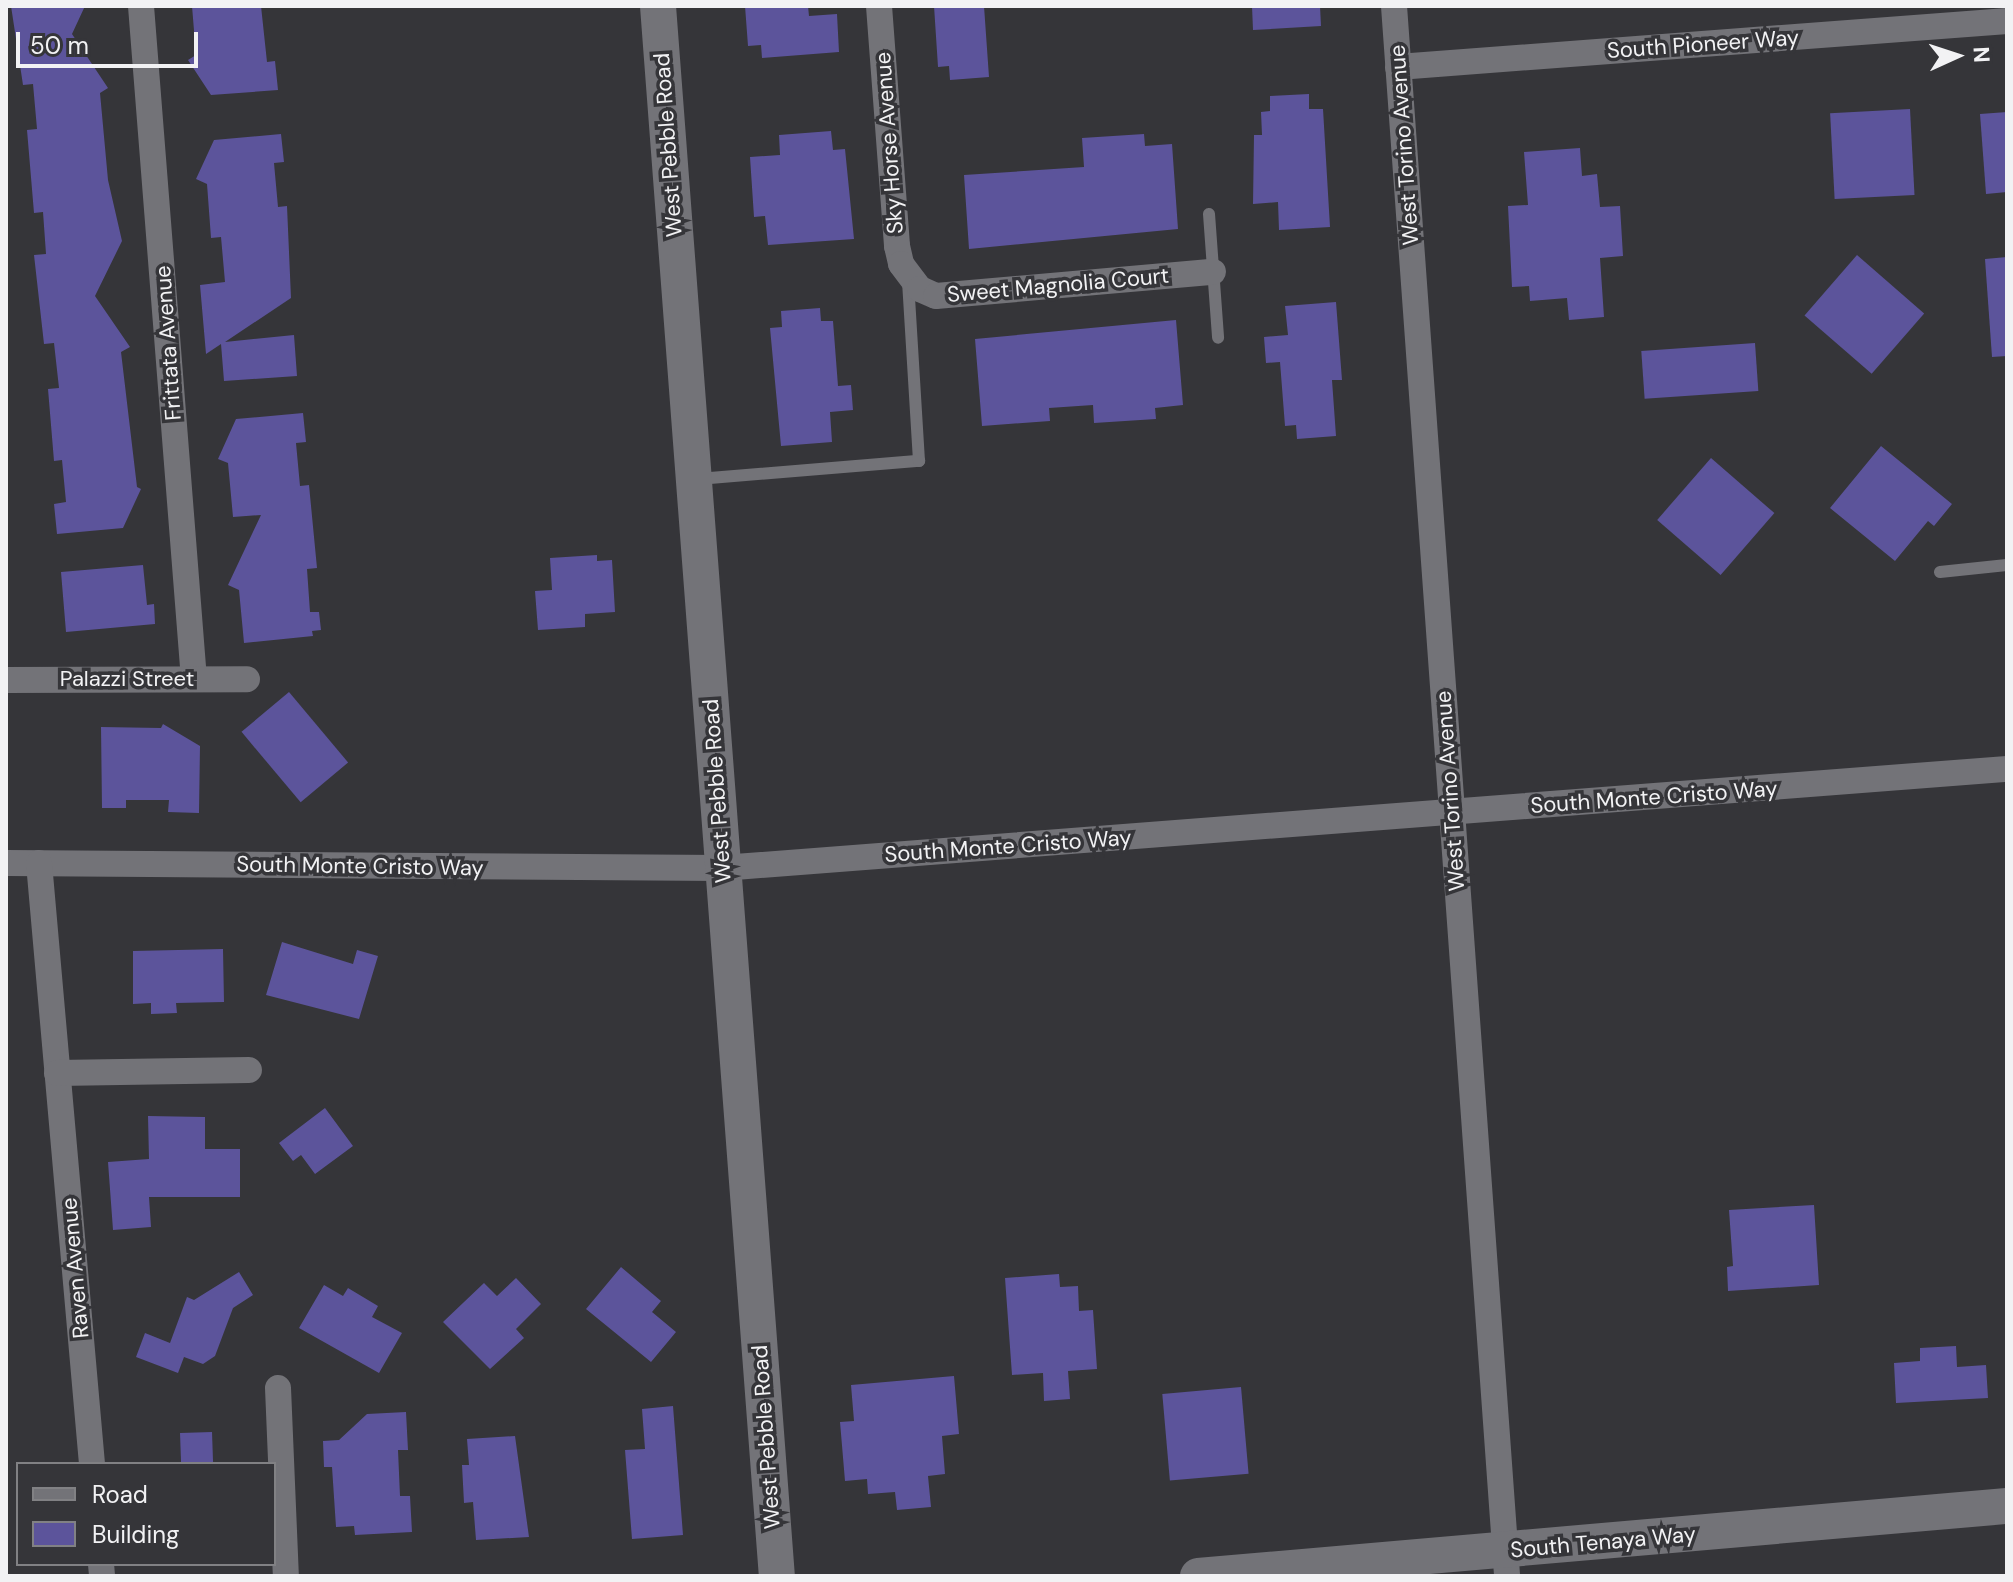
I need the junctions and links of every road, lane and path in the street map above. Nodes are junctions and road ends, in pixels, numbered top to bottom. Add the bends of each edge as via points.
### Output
1 (141, 6) edge
2 (658, 6) edge
3 (879, 6) edge
4 (1394, 6) edge
5 (2007, 21) edge
6 (1398, 67) junction
7 (1209, 214) dead end
8 (1213, 272) junction
9 (908, 278) junction
10 (1218, 338) dead end
11 (693, 480) junction
12 (2007, 565) edge
13 (1940, 572) dead end
14 (194, 679) junction
15 (247, 679) dead end
16 (6, 680) edge
17 (2007, 769) edge
18 (1452, 812) junction
19 (6, 863) edge
20 (39, 863) junction
21 (722, 868) junction
22 (249, 1070) dead end
23 (57, 1073) junction
24 (278, 1388) dead end
25 (92, 1462) edge
26 (2007, 1506) edge
27 (1506, 1563) edge
28 (286, 1576) edge
29 (777, 1576) edge
30 (1198, 1576) edge

1 - 14 street, Frittata Avenue
2 - 11 street, West Pebble Road
3 - 9 street, Sky Horse Avenue via 897,246
4 - 6 street, West Torino Avenue
5 - 6 street, South Pioneer Way
6 - 18 street, West Torino Avenue
7 - 8 lane
8 - 9 street, Sweet Magnolia Court via 936,296
8 - 10 lane
9 - 11 lane via 919,461
11 - 21 street, West Pebble Road
12 - 13 lane
14 - 15 street, Palazzi Street
14 - 16 street, Palazzi Street
17 - 18 street, South Monte Cristo Way
18 - 21 street, South Monte Cristo Way
18 - 27 street, West Torino Avenue
19 - 20 street, South Monte Cristo Way
20 - 21 street, South Monte Cristo Way
20 - 23 street, Raven Avenue
21 - 29 street, West Pebble Road
22 - 23 street
23 - 25 street, Raven Avenue
24 - 28 street
26 - 27 street, South Tenaya Way
27 - 30 street, South Tenaya Way

